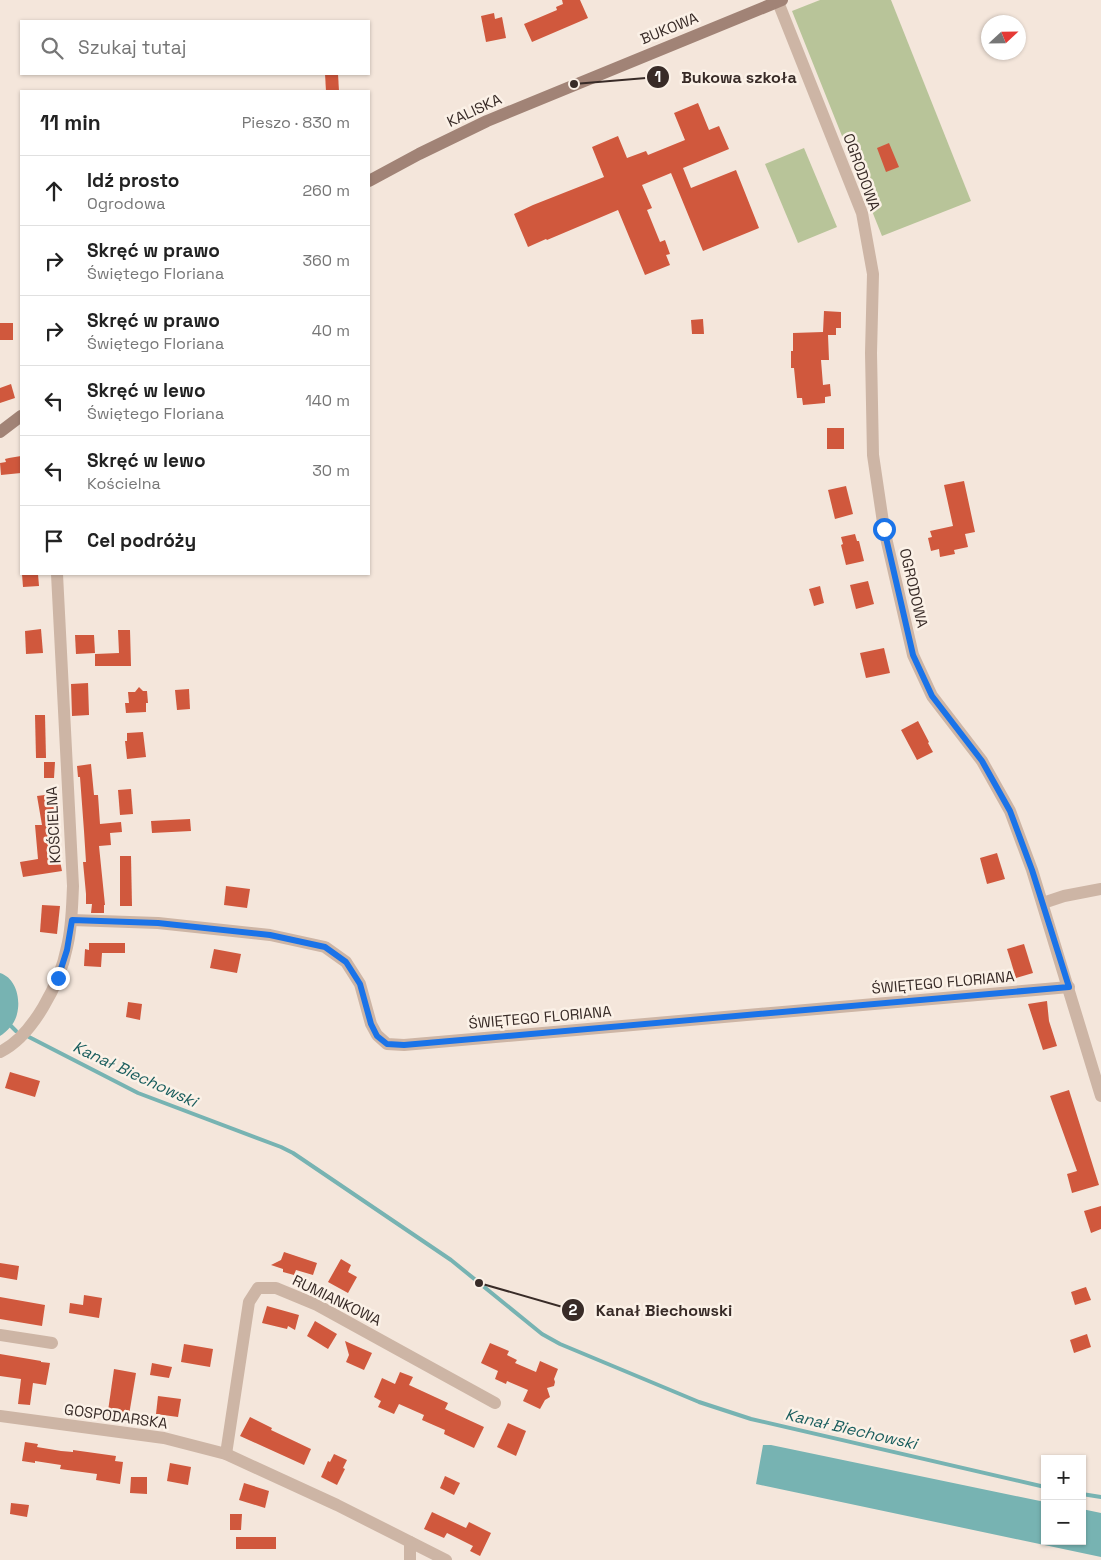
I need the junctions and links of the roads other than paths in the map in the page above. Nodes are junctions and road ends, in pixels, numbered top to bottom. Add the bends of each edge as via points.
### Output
1 (780, 1) edge
2 (596, 75) joint
3 (370, 180) edge
4 (20, 417) edge
5 (0, 432) edge
6 (57, 575) edge
7 (1101, 889) edge
8 (1043, 903) junction
9 (72, 920) junction
10 (1069, 987) junction
11 (0, 1052) edge
12 (1101, 1096) edge
13 (0, 1336) edge
14 (52, 1342) dead end
15 (495, 1403) dead end
16 (0, 1416) edge
17 (226, 1454) junction
18 (410, 1542) junction
19 (410, 1560) edge
20 (446, 1560) edge

1 - 2 main road, BUKOWA
1 - 8 street, OGRODOWA via 862,213 873,274 873,454 884,529 913,655 932,696 982,761 1010,811
2 - 3 main road, KALISKA via 487,121
4 - 5 main road
6 - 9 street, KOŚCIELNA
7 - 8 street
8 - 10 street, OGRODOWA
9 - 10 street, ŚWIĘTEGO FLORIANA via 158,923 270,935 325,947 346,962 360,984 371,1024 377,1036 387,1044
9 - 11 street, KOŚCIELNA via 58,978 41,1011 19,1038
10 - 12 street, OGRODOWA
13 - 14 street
15 - 17 street, RUMIANKOWA via 317,1305 276,1288 258,1288 249,1302
16 - 17 street, GOSPODARSKA via 164,1438
17 - 18 street, GOSPODARSKA via 337,1504
18 - 19 street
18 - 20 street, GOSPODARSKA

